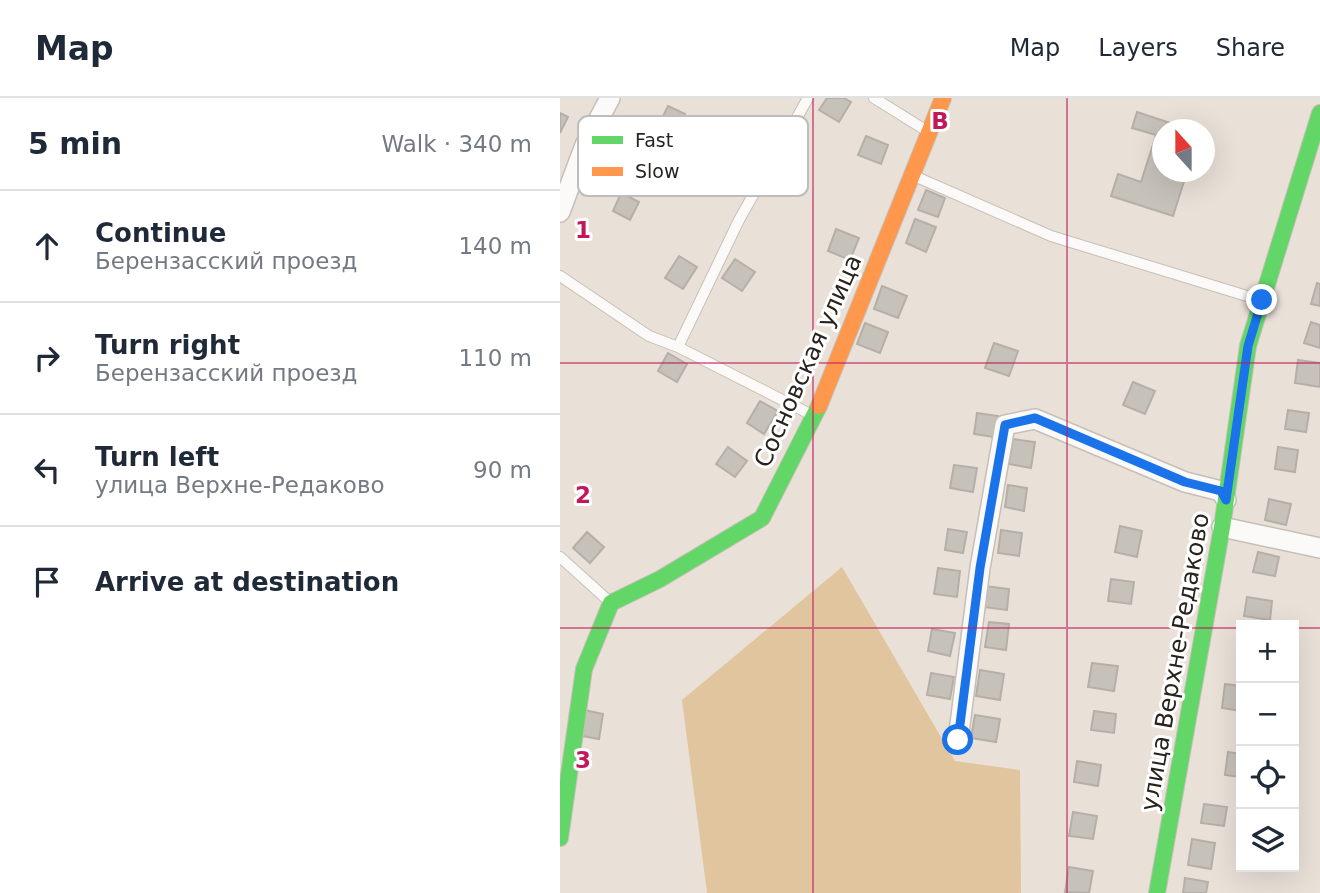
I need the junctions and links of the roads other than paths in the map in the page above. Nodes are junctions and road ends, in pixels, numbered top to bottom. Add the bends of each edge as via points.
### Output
1 (610, 98) edge
2 (808, 98) edge
3 (874, 98) edge
4 (943, 98) edge
5 (1320, 113) edge
6 (600, 116) edge
7 (798, 116) edge
8 (929, 132) junction
9 (578, 164) edge
10 (912, 175) junction
11 (753, 196) edge
12 (560, 212) edge
13 (560, 276) edge
14 (1262, 300) junction
15 (678, 347) junction
16 (815, 416) junction
17 (1226, 500) junction
18 (1222, 527) junction
19 (1320, 548) edge
20 (560, 558) edge
21 (611, 603) junction
22 (958, 740) dead end
23 (560, 838) edge
24 (1157, 893) edge

1 - 6 street
2 - 7 lane
3 - 8 lane
4 - 8 street, Сосновская улица
5 - 14 street, улица Верхне-Редаково
8 - 10 street, Сосновская улица
9 - 12 street
10 - 14 lane via 1051,236
10 - 16 street, Сосновская улица
11 - 15 lane
13 - 15 lane via 649,336
14 - 17 street, улица Верхне-Редаково via 1248,346
15 - 16 lane
16 - 21 street, Сосновская улица via 762,518
17 - 18 street, улица Верхне-Редаково
17 - 22 street via 1221,491 1185,482 1035,418 1005,425 980,568
18 - 19 street
18 - 24 street, улица Верхне-Редаково
20 - 21 lane
21 - 23 street via 583,669

